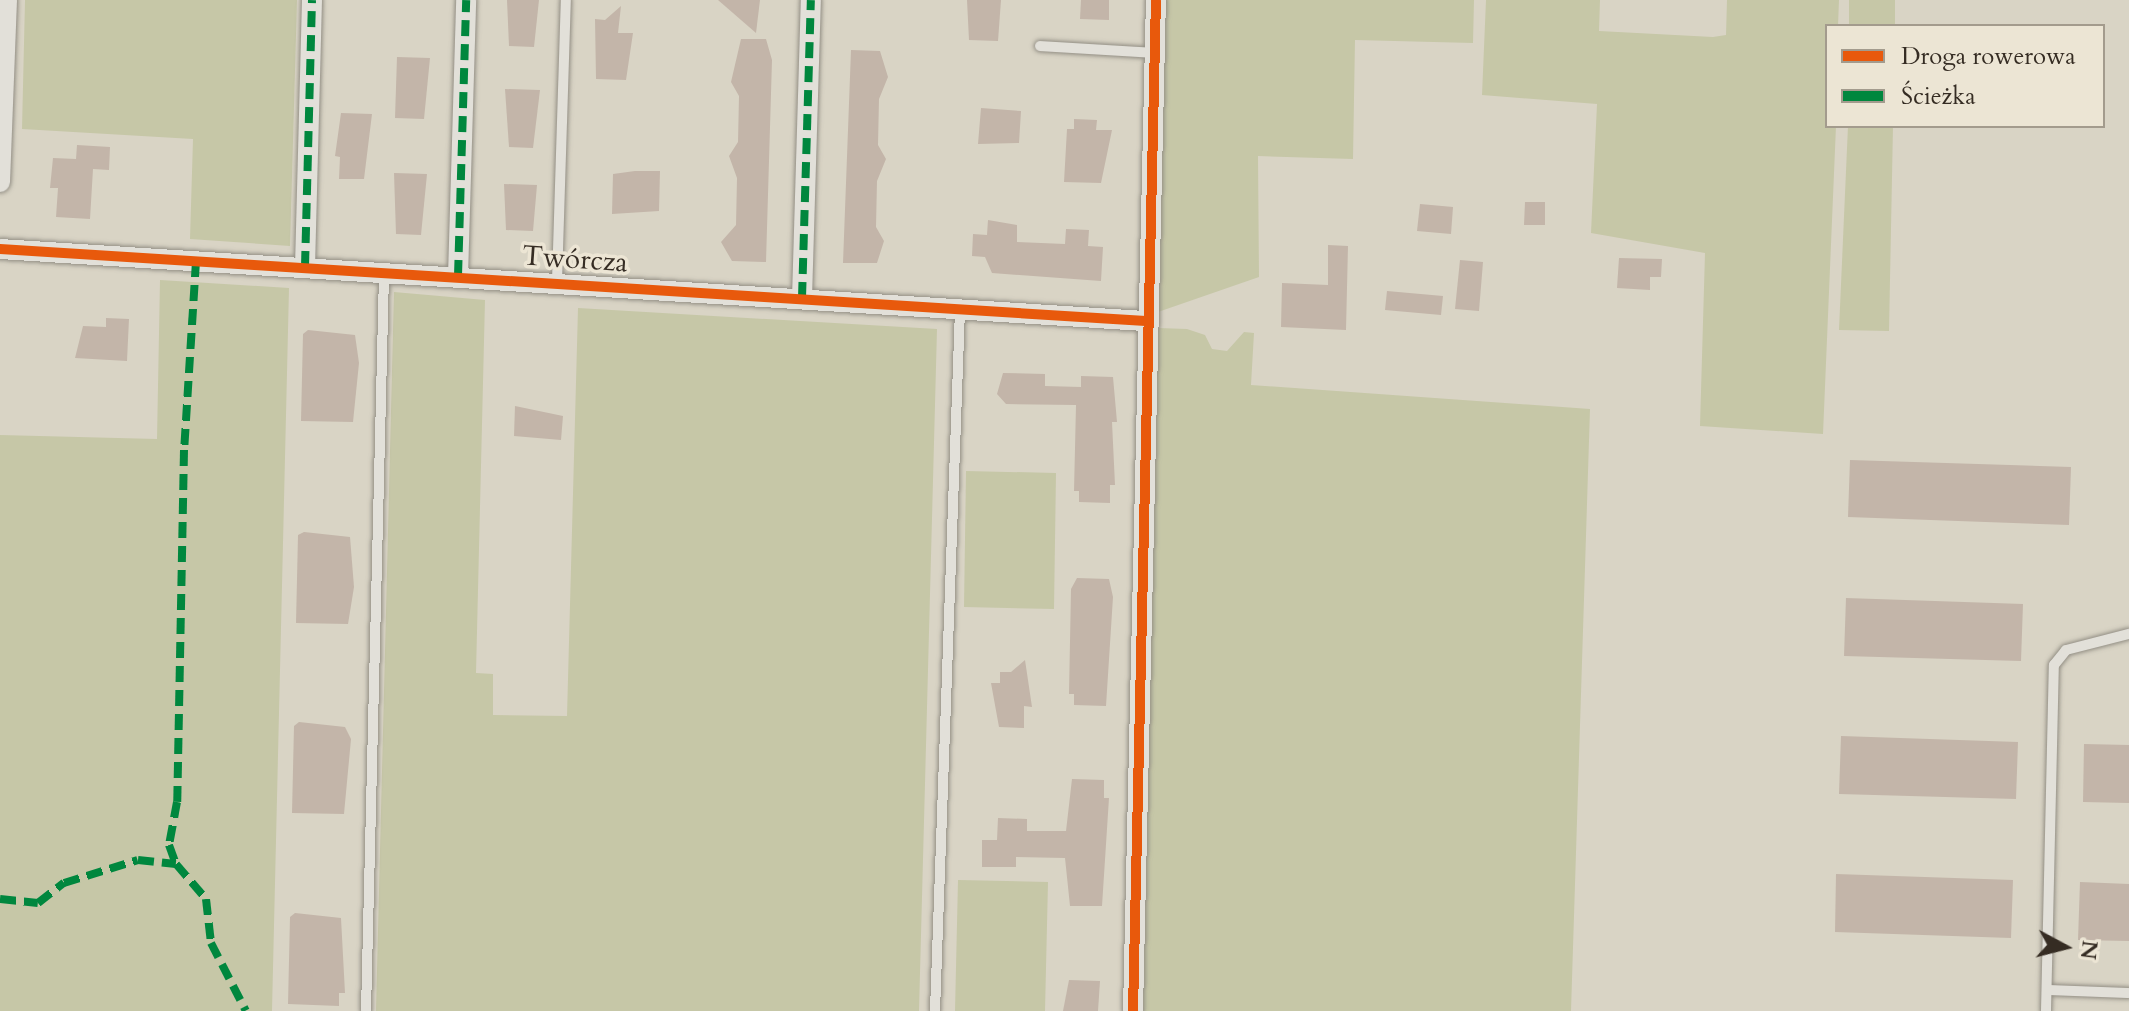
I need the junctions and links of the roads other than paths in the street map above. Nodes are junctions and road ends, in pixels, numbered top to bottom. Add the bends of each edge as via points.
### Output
1 (7, 0) edge
2 (312, 0) edge
3 (466, 0) edge
4 (566, 0) edge
5 (811, 0) edge
6 (1156, 0) edge
7 (1040, 46) dead end
8 (1155, 53) junction
9 (0, 182) edge
10 (0, 249) edge
11 (305, 267) junction
12 (384, 272) junction
13 (458, 276) junction
14 (557, 281) junction
15 (802, 298) junction
16 (960, 308) junction
17 (1146, 321) junction
18 (2129, 634) edge
19 (2047, 990) junction
20 (2129, 993) edge
21 (366, 1011) edge
22 (935, 1011) edge
23 (1133, 1011) edge
24 (2046, 1011) edge

1 - 9 street
2 - 11 street
3 - 13 street
4 - 14 lane
5 - 15 street
6 - 8 street
7 - 8 lane
8 - 17 street
10 - 11 street, Twórcza
11 - 12 street, Twórcza
12 - 13 street, Twórcza
12 - 21 lane
13 - 14 street, Twórcza
14 - 15 street, Twórcza
15 - 16 street, Twórcza
16 - 17 street, Twórcza
16 - 22 lane
17 - 23 street
18 - 19 lane via 2066,650 2054,665
19 - 20 lane
19 - 24 lane

